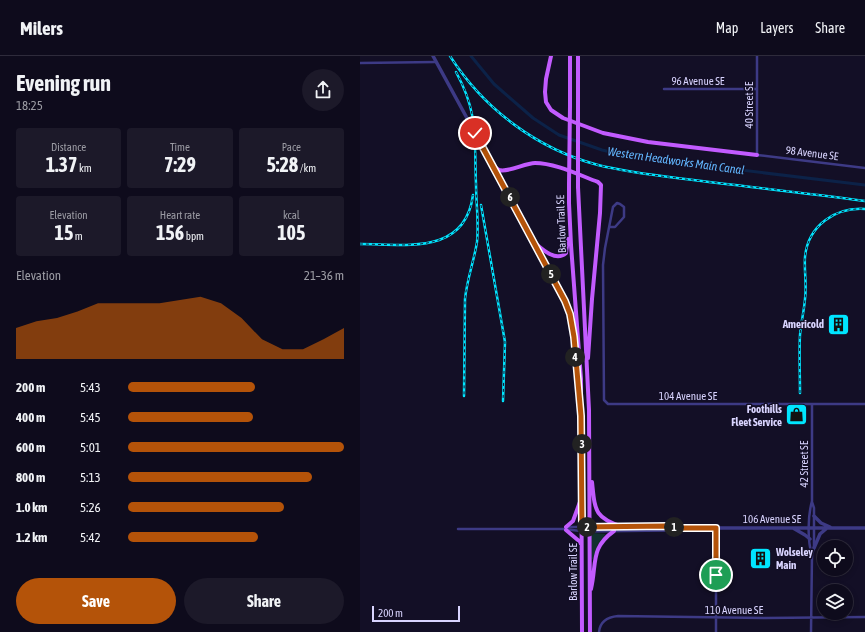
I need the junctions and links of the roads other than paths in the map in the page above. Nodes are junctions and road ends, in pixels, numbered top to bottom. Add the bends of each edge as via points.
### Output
1 (433, 56) edge
2 (551, 56) edge
3 (570, 56) edge
4 (578, 56) edge
5 (757, 56) edge
6 (436, 62) junction
7 (360, 63) edge
8 (664, 89) dead end
9 (757, 89) junction
10 (757, 155) junction
11 (491, 164) junction
12 (865, 168) edge
13 (569, 216) junction
14 (610, 227) junction
15 (532, 240) junction
16 (587, 364) junction
17 (812, 404) junction
18 (865, 404) edge
19 (581, 416) junction
20 (589, 460) junction
21 (582, 496) junction
22 (812, 501) junction
23 (814, 516) junction
24 (623, 526) junction
25 (679, 528) junction
26 (716, 528) junction
27 (792, 528) junction
28 (812, 528) junction
29 (828, 528) junction
30 (865, 528) edge
31 (458, 529) dead end
32 (565, 529) junction
33 (582, 529) junction
34 (589, 529) junction
35 (614, 531) junction
36 (810, 540) junction
37 (582, 547) junction
38 (814, 548) junction
39 (812, 555) junction
40 (590, 597) junction
41 (811, 617) junction
42 (865, 617) edge
43 (716, 618) junction
44 (582, 632) edge
45 (590, 632) edge
46 (599, 632) edge
47 (716, 632) edge
48 (811, 632) edge

1 - 6 street
2 - 10 main road via 546,78 546,102 551,110 563,118 603,133 648,142
3 - 13 main road, Barlow Trail SE, bridge
4 - 16 main road, Barlow Trail SE, bridge via 578,187
5 - 9 street, 40 Street SE
6 - 7 street
6 - 11 street
8 - 9 street, 96 Avenue SE
9 - 10 street, 40 Street SE
10 - 12 street, 98 Avenue SE
11 - 15 street
11 - 16 main road via 504,170 535,163 544,164 601,185
13 - 15 main road via 568,248 563,256 554,256
13 - 19 main road, Barlow Trail SE via 581,379
14 - 14 street via 613,207 617,203 620,204 624,208 624,217 615,227
14 - 17 street, 104 Avenue SE via 603,265 604,400 608,404
15 - 19 main road via 570,314
16 - 20 main road, Barlow Trail SE
17 - 18 street, 104 Avenue SE
17 - 22 street, 42 Street SE
19 - 21 main road, Barlow Trail SE
20 - 24 main road via 597,512 607,521
20 - 34 main road, Barlow Trail SE
21 - 32 main road via 573,521
21 - 33 main road, Barlow Trail SE
22 - 23 street, 42 Street SE
22 - 28 street, 42 Street SE
23 - 28 street, 42 Street SE
23 - 29 street
24 - 25 street, 106 Avenue SE
24 - 34 street, 106 Avenue SE
25 - 26 street, 106 Avenue SE
25 - 35 street, 106 Avenue SE
26 - 27 street, 106 Avenue SE
26 - 43 street
27 - 28 street, 106 Avenue SE
27 - 36 street via 805,534
28 - 29 street, 106 Avenue SE
28 - 36 street, 42 Street SE
28 - 38 street, 42 Street SE
29 - 30 street, 106 Avenue SE
29 - 38 street via 820,534
31 - 32 street, 106 Avenue SE
32 - 33 street, 106 Avenue SE
32 - 37 main road
33 - 34 street, 106 Avenue SE
33 - 37 main road, Barlow Trail SE
34 - 35 street, 106 Avenue SE
34 - 40 main road, Barlow Trail SE
35 - 40 main road via 599,545
36 - 39 street, 42 Street SE
37 - 44 main road, Barlow Trail SE
38 - 39 street, 42 Street SE
39 - 41 street, 42 Street SE
40 - 45 main road, Barlow Trail SE
41 - 42 street, 110 Avenue SE
41 - 43 street, 110 Avenue SE
41 - 48 street, 42 Street SE
43 - 46 street, 110 Avenue SE via 618,616 604,621
43 - 47 street

